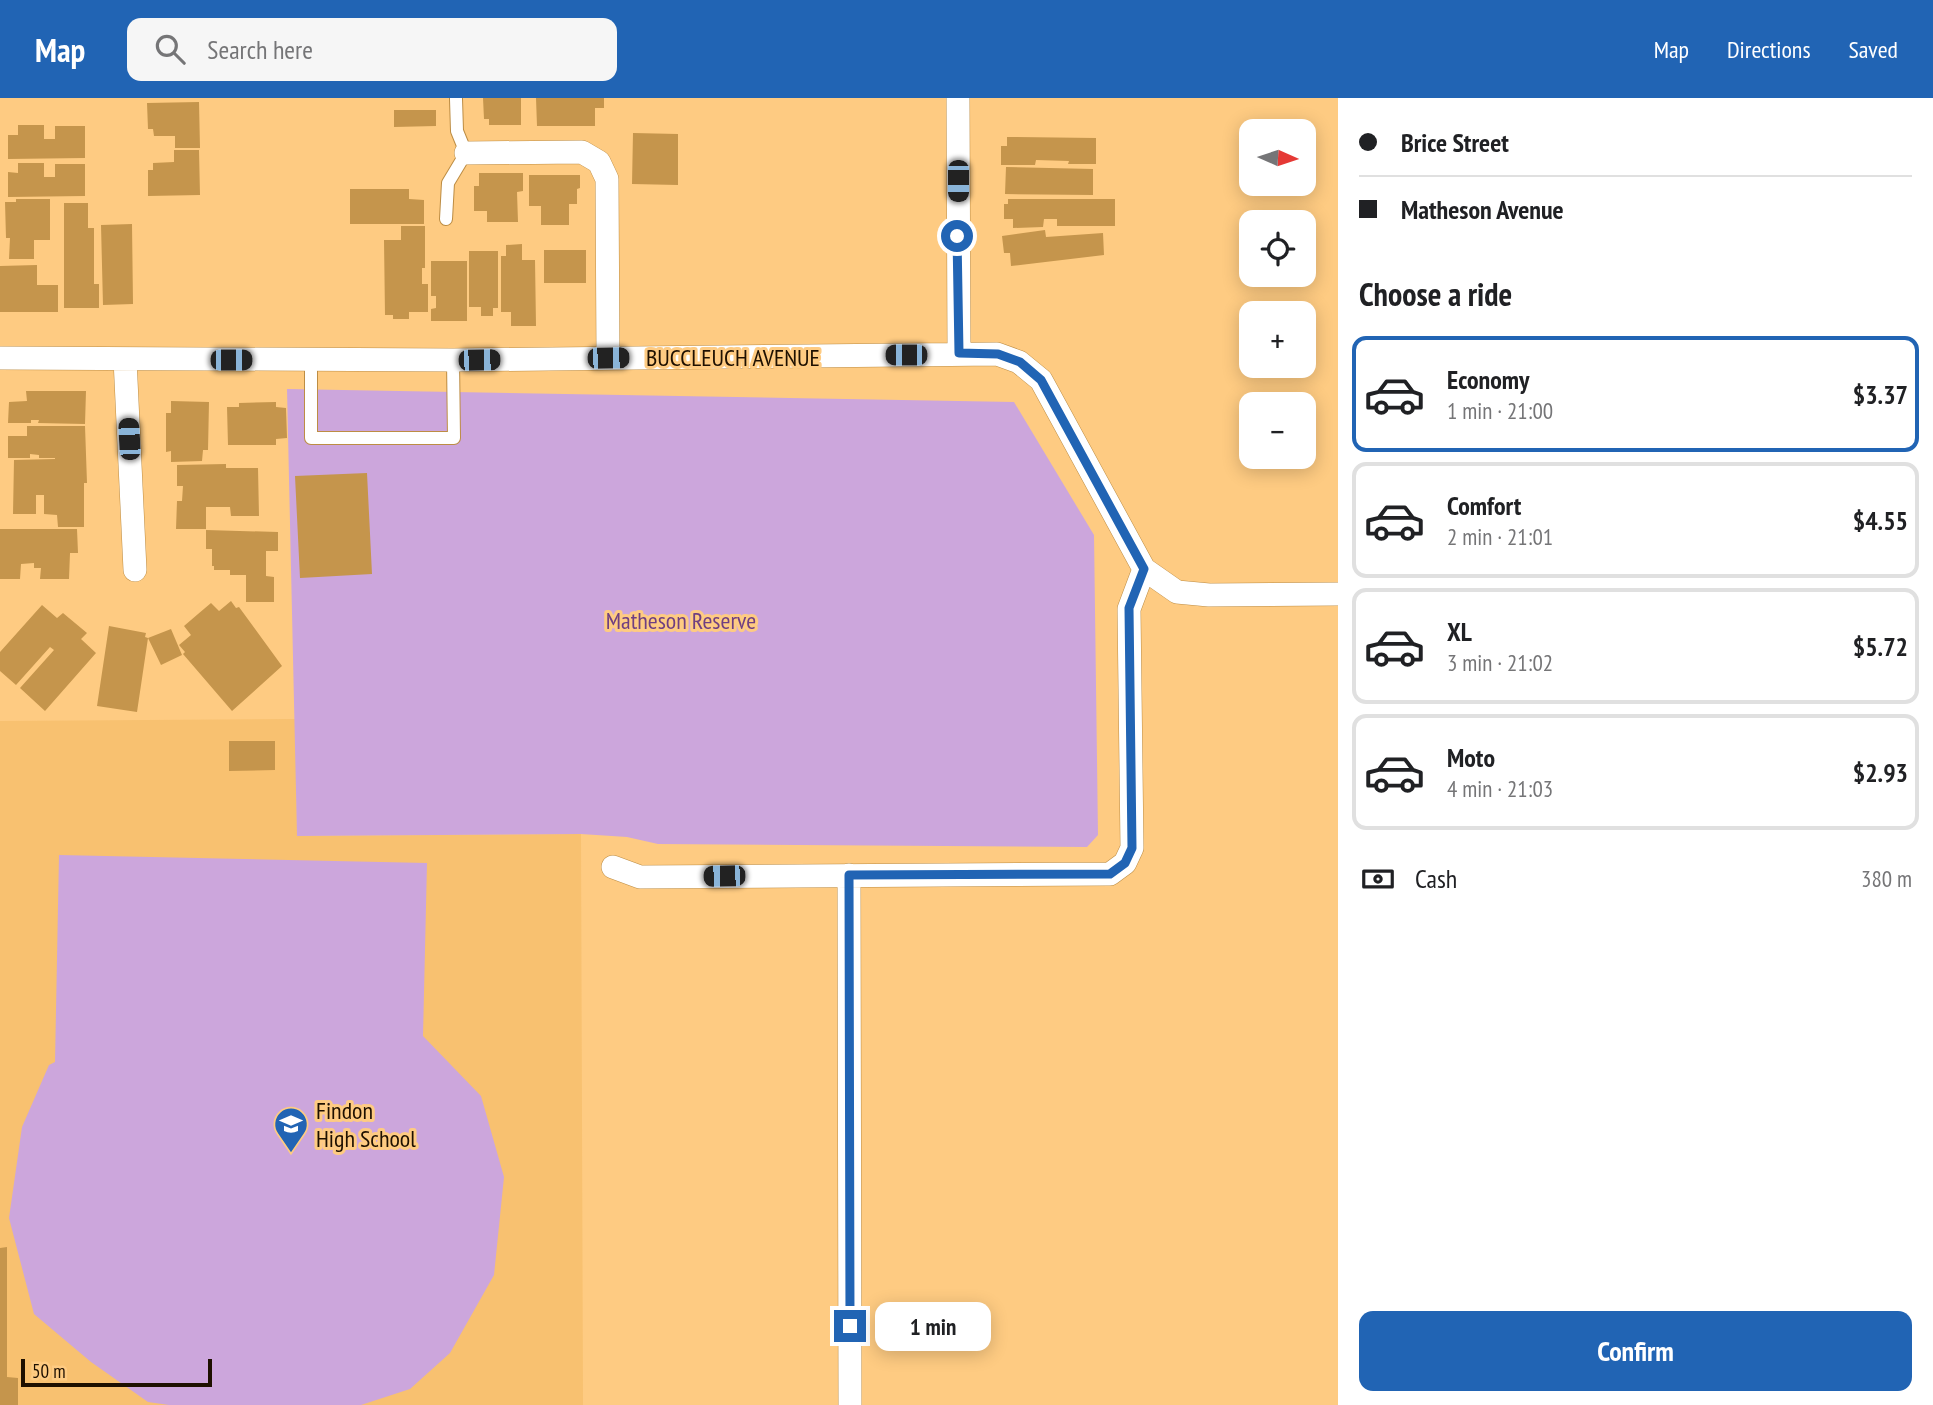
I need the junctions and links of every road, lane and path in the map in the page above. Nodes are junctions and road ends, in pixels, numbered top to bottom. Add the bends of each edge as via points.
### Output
1 (958, 98) edge
2 (456, 99) edge
3 (466, 153) junction
4 (446, 219) dead end
5 (959, 353) junction
6 (0, 358) edge
7 (608, 358) junction
8 (125, 359) junction
9 (311, 360) junction
10 (453, 360) junction
11 (1144, 569) junction
12 (135, 570) dead end
13 (1338, 594) edge
14 (613, 867) dead end
15 (849, 875) junction
16 (850, 1405) edge

1 - 5 street
2 - 3 lane via 457,131
3 - 4 lane via 448,183
3 - 7 street via 582,152 599,162 607,179
5 - 7 street, BUCCLEUCH AVENUE
5 - 11 street, BUCCLEUCH AVENUE via 998,354 1020,362 1041,380
6 - 8 street, BUCCLEUCH AVENUE
7 - 10 street, BUCCLEUCH AVENUE
8 - 9 street, BUCCLEUCH AVENUE
8 - 12 street
9 - 10 street, BUCCLEUCH AVENUE
9 - 10 lane via 311,438 454,438
11 - 13 street, BUCCLEUCH AVENUE via 1177,592
11 - 15 street via 1129,608 1132,848 1125,863 1110,874
14 - 15 street via 640,877
15 - 16 street

